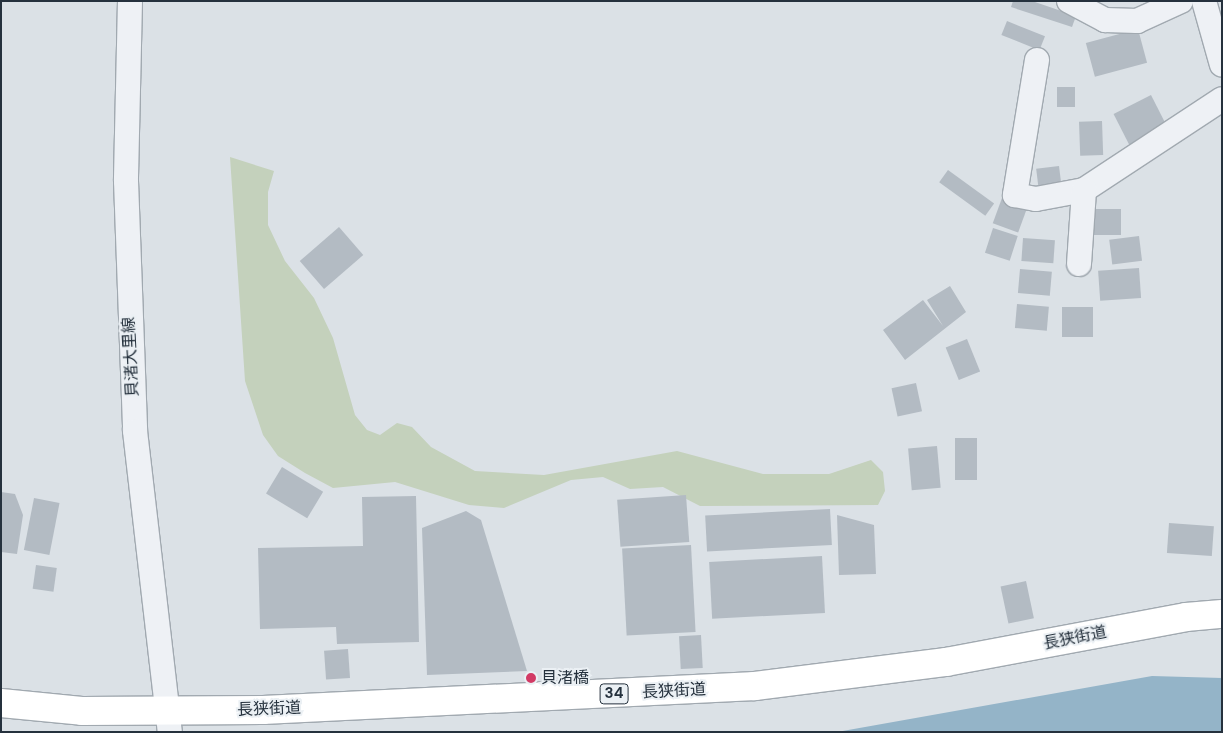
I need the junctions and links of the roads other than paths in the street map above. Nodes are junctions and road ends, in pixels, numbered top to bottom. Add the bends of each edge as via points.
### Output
1 (130, 1) edge
2 (1069, 1) edge
3 (1181, 1) edge
4 (1204, 1) edge
5 (1037, 60) dead end
6 (1222, 65) edge
7 (1222, 99) edge
8 (1084, 190) junction
9 (1079, 264) dead end
10 (1222, 614) edge
11 (1, 703) edge
12 (169, 721) edge

1 - 12 street, 貝渚大里線 via 126,180 135,431
2 - 3 street via 1105,20 1137,21
4 - 6 street
5 - 8 street via 1015,196 1036,200
7 - 8 street
8 - 9 street
10 - 12 main road, 長狭街道 / 34 via 1186,616 946,662 755,686
11 - 12 main road, 長狭街道 / 34

